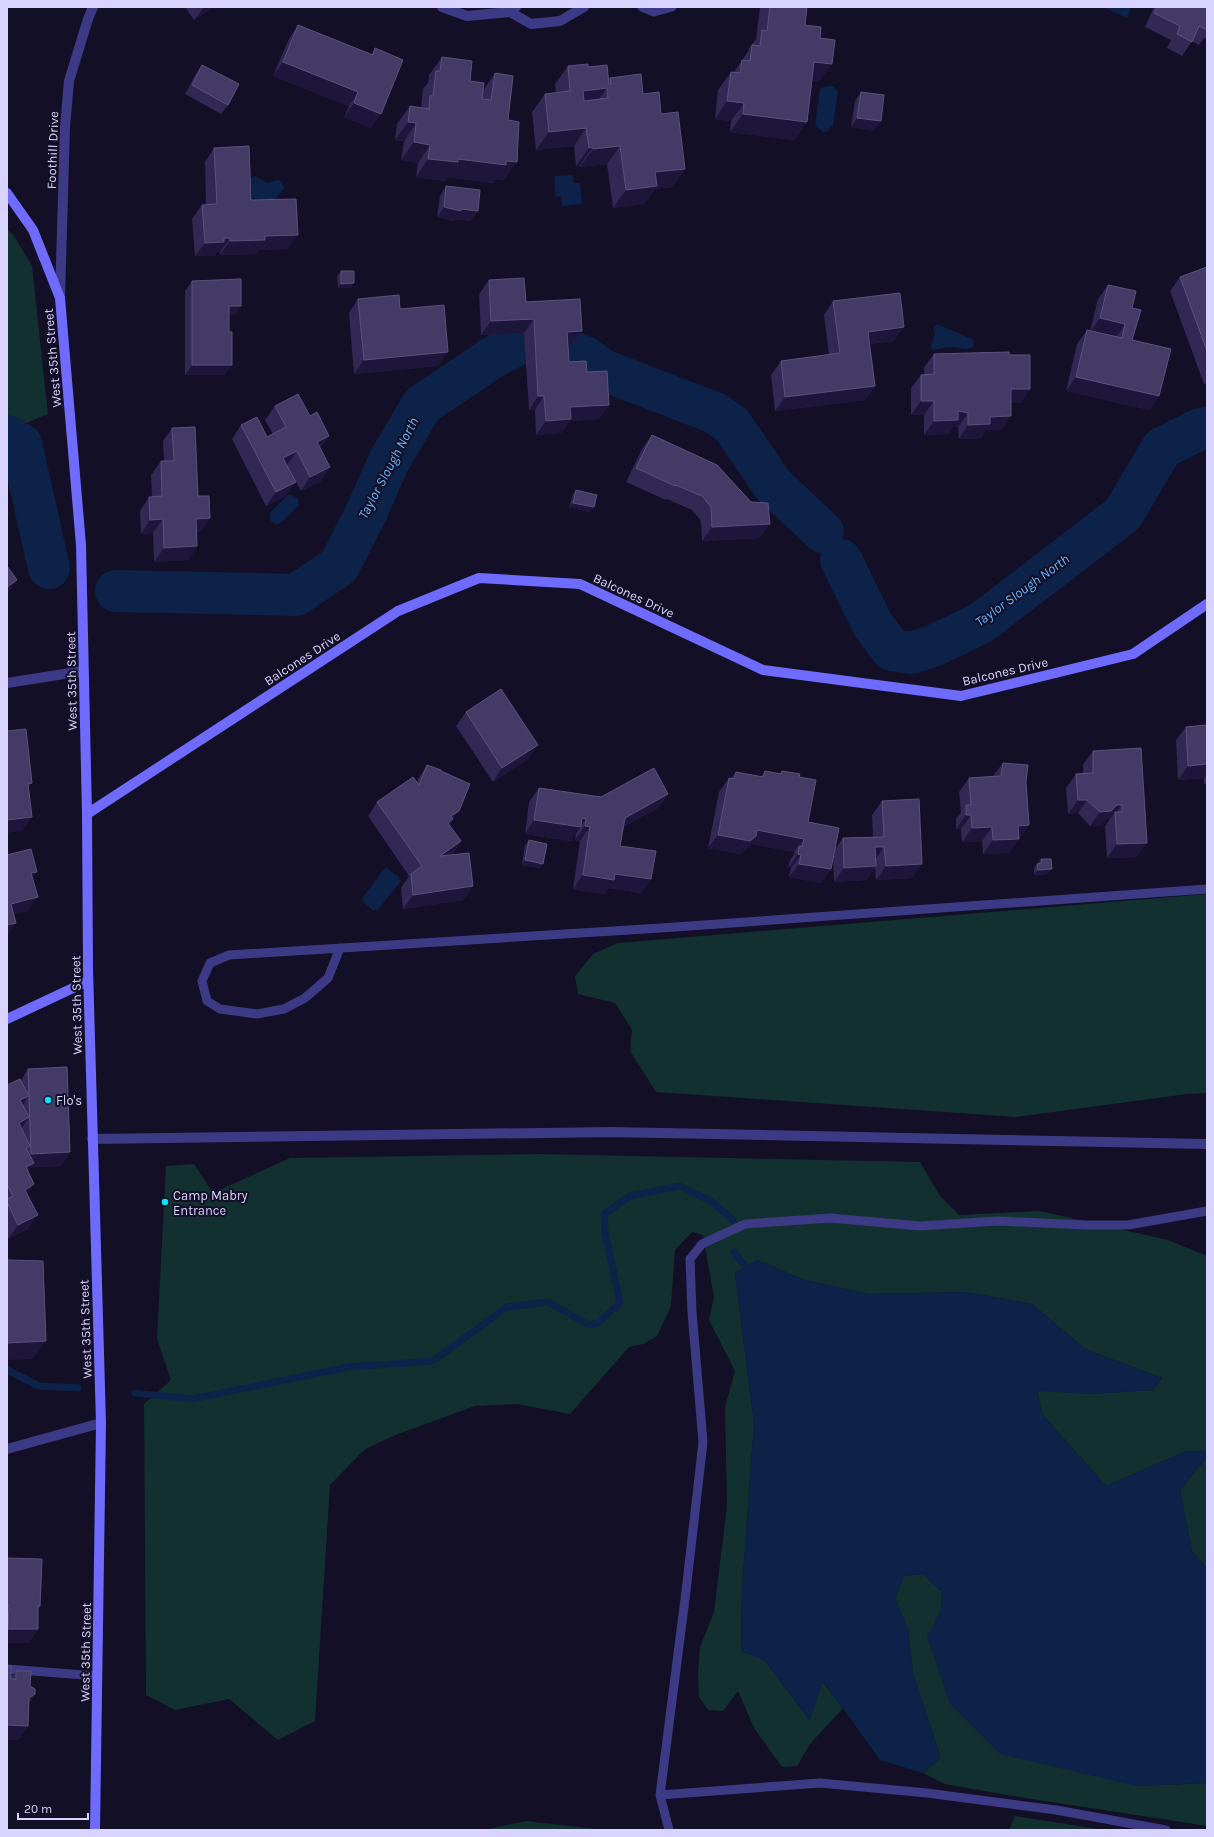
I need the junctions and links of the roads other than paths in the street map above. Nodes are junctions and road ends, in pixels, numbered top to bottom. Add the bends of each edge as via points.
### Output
1 (94, 7) edge
2 (442, 7) edge
3 (584, 7) edge
4 (642, 7) edge
5 (672, 7) edge
6 (513, 10) edge
7 (7, 193) edge
8 (60, 298) junction
9 (1207, 604) edge
10 (83, 671) junction
11 (7, 683) edge
12 (87, 814) junction
13 (1207, 889) edge
14 (340, 948) junction
15 (88, 981) junction
16 (7, 1019) edge
17 (92, 1139) junction
18 (1207, 1144) edge
19 (1207, 1211) edge
20 (101, 1423) junction
21 (7, 1449) edge
22 (7, 1669) edge
23 (97, 1676) junction
24 (660, 1795) junction
25 (95, 1830) edge
26 (669, 1830) edge
27 (1166, 1830) edge

1 - 8 street, Foothill Drive via 69,81 65,127
2 - 6 street via 467,16
3 - 6 street via 560,21 531,24
4 - 5 lane via 654,12
7 - 8 street, West 35th Street via 33,230
8 - 10 street, West 35th Street via 81,545
9 - 12 street, Balcones Drive via 1133,654 962,696 763,670 580,584 479,578 398,611
10 - 11 street
10 - 12 street, West 35th Street
12 - 15 street, West 35th Street
13 - 14 lane
14 - 14 lane via 328,978 305,998 284,1009 257,1014 220,1009 207,1001 202,980 210,963 230,955
15 - 16 street
15 - 17 street, West 35th Street
17 - 18 street via 611,1132
17 - 20 street, West 35th Street
19 - 24 lane via 1128,1225 998,1221 920,1226 830,1218 745,1224 702,1244 690,1259 702,1442
20 - 21 street
20 - 23 street, West 35th Street
22 - 23 lane
23 - 25 street, West 35th Street
24 - 26 lane
24 - 27 lane via 820,1783 927,1793 1056,1810

